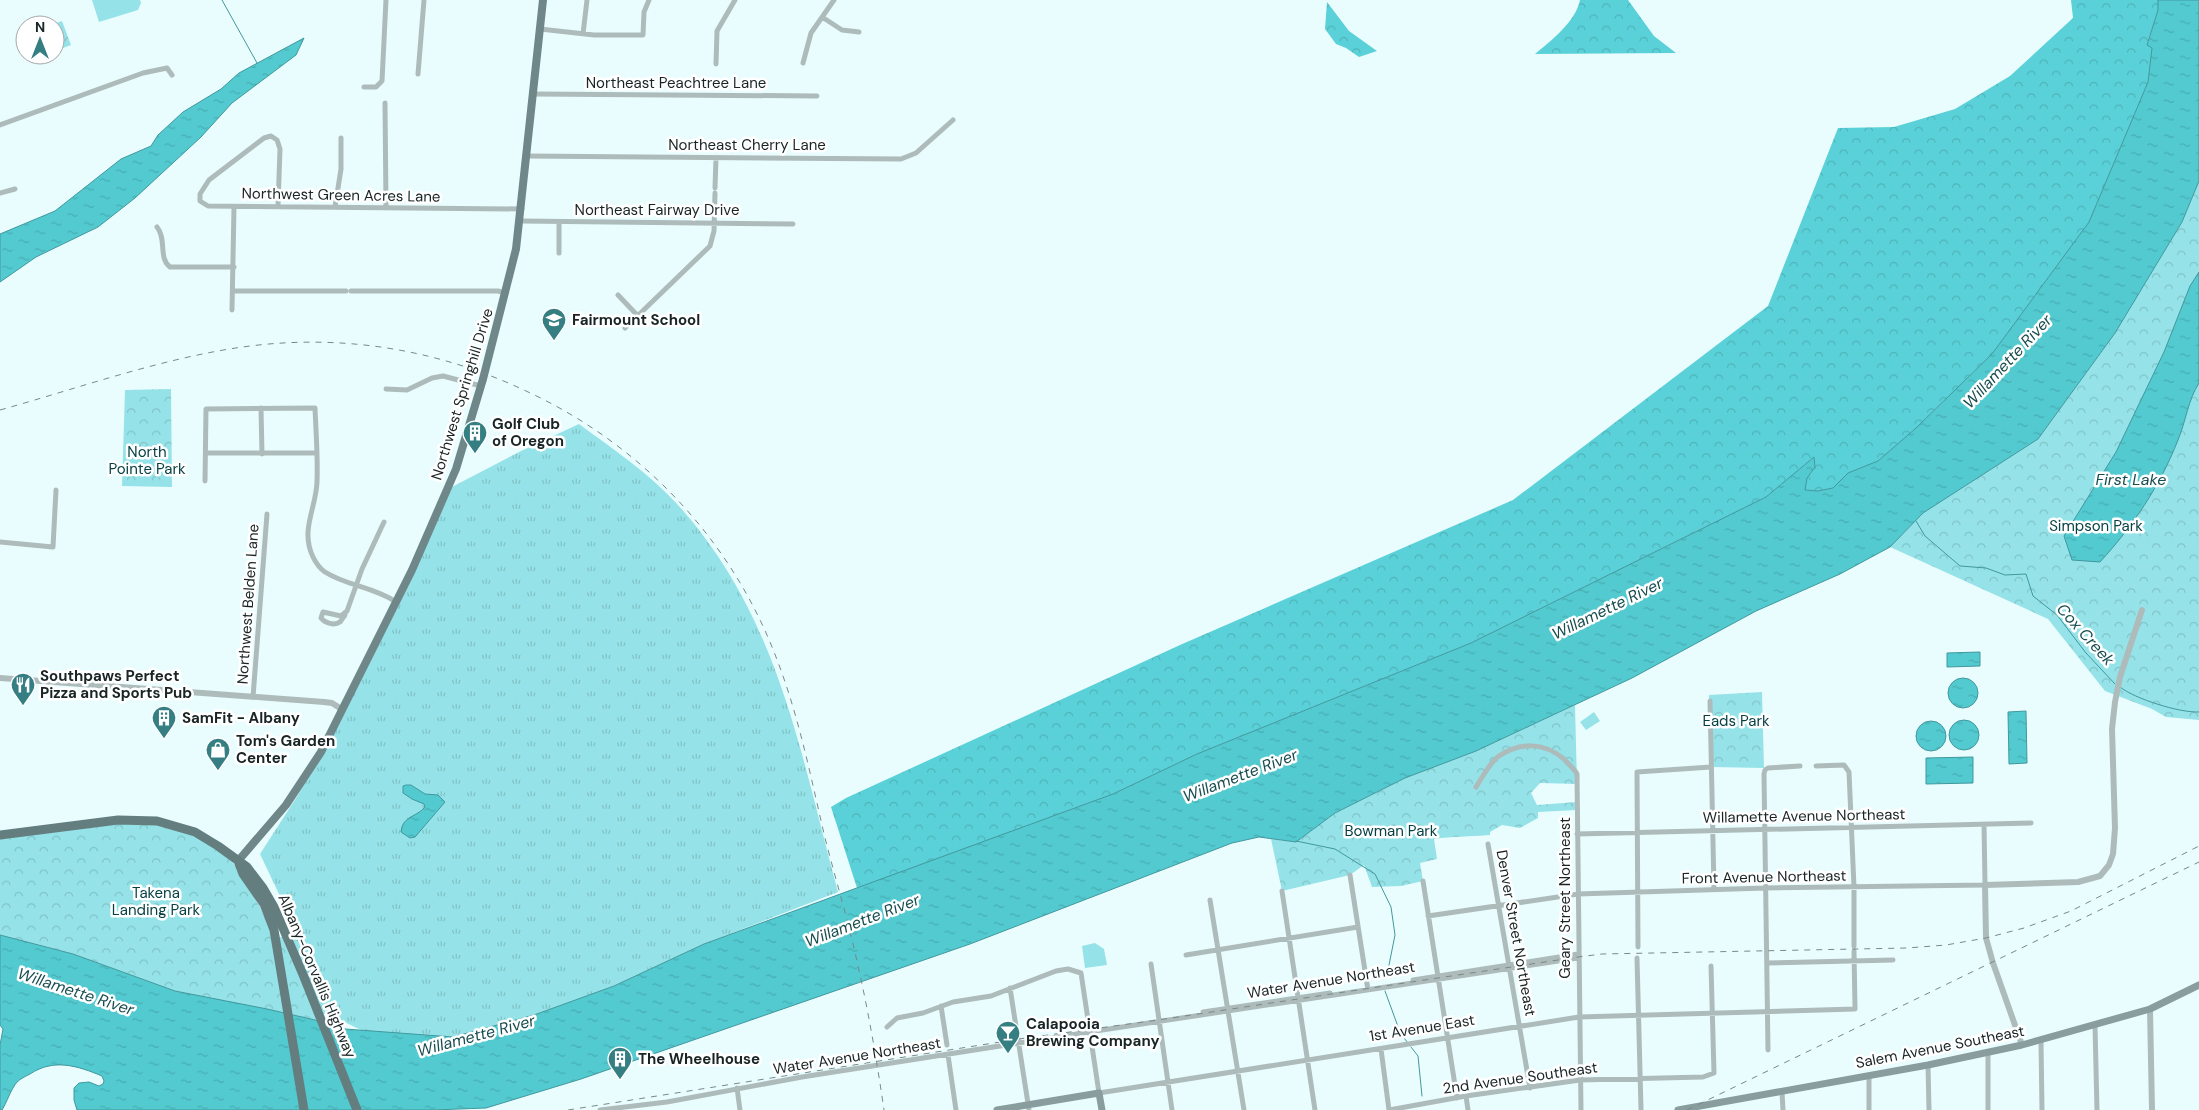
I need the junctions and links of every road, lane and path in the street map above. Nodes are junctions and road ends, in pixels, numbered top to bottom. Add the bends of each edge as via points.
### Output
1 (386, 0) edge
2 (424, 0) edge
3 (543, 0) edge
4 (587, 0) edge
5 (649, 0) edge
6 (735, 0) edge
7 (834, 0) edge
8 (822, 16) junction
9 (540, 29) junction
10 (859, 32) dead end
11 (583, 34) junction
12 (803, 63) dead end
13 (716, 64) dead end
14 (418, 74) dead end
15 (172, 75) dead end
16 (364, 87) dead end
17 (534, 94) junction
18 (817, 96) dead end
19 (384, 103) dead end
20 (953, 120) dead end
21 (0, 125) edge
22 (341, 138) dead end
23 (527, 156) junction
24 (716, 158) junction
25 (15, 189) dead end
26 (0, 193) edge
27 (278, 206) junction
28 (234, 207) junction
29 (335, 207) junction
30 (386, 207) junction
31 (522, 209) junction
32 (521, 221) junction
33 (559, 222) junction
34 (714, 223) junction
35 (793, 224) dead end
36 (157, 227) dead end
37 (559, 252) dead end
38 (234, 267) junction
39 (234, 291) junction
40 (506, 293) junction
41 (618, 295) dead end
42 (232, 310) dead end
43 (638, 316) junction
44 (625, 328) dead end
45 (481, 386) junction
46 (386, 389) dead end
47 (261, 408) junction
48 (317, 453) junction
49 (206, 454) junction
50 (262, 454) junction
51 (205, 481) dead end
52 (56, 490) dead end
53 (267, 514) dead end
54 (384, 522) dead end
55 (0, 542) edge
56 (356, 586) junction
57 (396, 602) junction
58 (2142, 610) dead end
59 (345, 615) dead end
60 (0, 678) edge
61 (253, 696) junction
62 (1710, 701) dead end
63 (343, 710) junction
64 (1800, 766) dead end
65 (1816, 766) dead end
66 (1711, 767) junction
67 (1476, 787) dead end
68 (2031, 823) dead end
69 (1984, 824) junction
70 (1851, 827) junction
71 (1764, 829) junction
72 (1712, 830) junction
73 (1637, 832) junction
74 (1577, 834) junction
75 (0, 835) edge
76 (1488, 844) dead end
77 (238, 861) junction
78 (1350, 874) dead end
79 (1423, 882) dead end
80 (1985, 885) junction
81 (1854, 887) junction
82 (1765, 888) junction
83 (1714, 889) junction
84 (1282, 891) dead end
85 (1637, 892) junction
86 (1578, 894) junction
87 (1210, 900) dead end
88 (1498, 904) junction
89 (1428, 916) junction
90 (1358, 927) junction
91 (1288, 939) junction
92 (1638, 946) dead end
93 (1218, 951) junction
94 (1186, 955) dead end
95 (1578, 956) junction
96 (1637, 958) dead end
97 (1893, 960) dead end
98 (1854, 961) junction
99 (1766, 963) junction
100 (1151, 964) dead end
101 (1711, 966) dead end
102 (1509, 967) junction
103 (1439, 978) junction
104 (2199, 985) edge
105 (1010, 988) junction
106 (1368, 988) junction
107 (1298, 1000) junction
108 (941, 1006) junction
109 (2150, 1009) junction
110 (1228, 1010) junction
111 (1767, 1011) junction
112 (1711, 1013) junction
113 (1638, 1015) junction
114 (1579, 1017) junction
115 (1158, 1020) junction
116 (1519, 1026) junction
117 (2095, 1026) junction
118 (887, 1027) dead end
119 (1089, 1032) junction
120 (1448, 1038) junction
121 (2041, 1041) junction
122 (1019, 1043) junction
123 (947, 1045) dead end
124 (2022, 1045) junction
125 (1381, 1049) junction
126 (1768, 1050) dead end
127 (1988, 1054) junction
128 (948, 1055) junction
129 (1308, 1060) junction
130 (1928, 1065) junction
131 (1238, 1071) junction
132 (1869, 1076) junction
133 (1639, 1078) junction
134 (1580, 1080) junction
135 (1168, 1083) junction
136 (737, 1088) junction
137 (1530, 1088) junction
138 (1782, 1092) junction
139 (1099, 1094) junction
140 (1466, 1096) junction
141 (1457, 1098) junction
142 (667, 1102) junction
143 (1028, 1108) edge
144 (1641, 1109) edge
145 (304, 1110) edge
146 (357, 1110) edge
147 (600, 1110) edge
148 (668, 1110) edge
149 (740, 1110) edge
150 (956, 1110) edge
151 (997, 1110) edge
152 (1102, 1110) edge
153 (1172, 1110) edge
154 (1244, 1110) edge
155 (1316, 1110) edge
156 (1389, 1110) edge
157 (1468, 1110) edge
158 (1581, 1110) edge
159 (1678, 1110) edge
160 (1783, 1110) edge
161 (1870, 1110) edge
162 (1929, 1110) edge
163 (1988, 1110) edge
164 (2042, 1110) edge
165 (2097, 1110) edge
166 (2152, 1110) edge

1 - 16 street via 382,81 376,87
2 - 14 street
3 - 9 main road, Northwest Springhill Drive
4 - 11 street
5 - 11 street via 644,12 643,35
6 - 13 street via 717,31
7 - 8 street
8 - 10 street via 842,30
8 - 12 street via 811,33
9 - 11 street
9 - 17 main road, Northwest Springhill Drive
15 - 21 street via 167,68 154,70
17 - 18 street, Northeast Peachtree Lane
17 - 23 main road, Northwest Springhill Drive
19 - 30 street
20 - 24 street, Northeast Cherry Lane via 916,153 901,159
22 - 29 street via 341,169
23 - 24 street, Northeast Cherry Lane
23 - 31 main road, Northwest Springhill Drive
24 - 34 street
25 - 26 street
27 - 28 street, Northwest Green Acres Lane
27 - 28 street via 280,149 277,140 271,136 261,140 200,191 200,201 205,205
27 - 29 street, Northwest Green Acres Lane
28 - 38 street, Northwest Green Acres Lane
29 - 30 street, Northwest Green Acres Lane
30 - 31 street, Northwest Green Acres Lane
31 - 32 main road, Northwest Springhill Drive
32 - 33 street, Northeast Fairway Drive
32 - 40 main road, Northwest Springhill Drive
33 - 34 street, Northeast Fairway Drive
33 - 37 street
34 - 35 street, Northeast Fairway Drive
34 - 43 street via 708,249
36 - 38 street via 163,235 164,260 170,267
38 - 39 street, Northwest Green Acres Lane
39 - 40 street
39 - 42 street, Northwest Green Acres Lane
40 - 45 main road, Northwest Springhill Drive
41 - 43 street
43 - 44 street
45 - 46 street via 443,376 407,390
45 - 57 main road, Northwest Springhill Drive via 448,489
47 - 48 street via 315,408
47 - 49 street via 206,408
47 - 50 street
48 - 50 street
48 - 56 street via 317,483 308,518 309,548 325,572
49 - 50 street
49 - 51 street
52 - 55 street via 53,547
53 - 61 street, Northwest Belden Lane
54 - 56 street
56 - 57 street
56 - 59 street
57 - 63 main road, Northwest Springhill Drive
58 - 80 street, Front Avenue Northeast via 2115,702 2112,729 2114,843 2109,865 2100,876 2078,882
60 - 61 street
61 - 63 street via 324,702
62 - 66 street
63 - 77 main road, Northwest Springhill Drive via 296,790
64 - 71 street via 1765,770
65 - 70 street via 1846,766
66 - 72 street
66 - 73 street via 1637,772
67 - 74 street, Geary Street Northeast via 1498,757 1527,745 1539,746 1560,756 1575,770
68 - 69 street, Willamette Avenue Northeast
69 - 70 street, Willamette Avenue Northeast
69 - 80 street
70 - 71 street, Willamette Avenue Northeast
70 - 81 street
71 - 72 street, Willamette Avenue Northeast
71 - 82 street
72 - 73 street, Willamette Avenue Northeast
72 - 83 street
73 - 74 street, Willamette Avenue Northeast
73 - 85 street
74 - 86 street, Geary Street Northeast
75 - 77 highway, Albany-Corvallis Highway via 118,820 148,820 195,832
76 - 88 street, Denver Street Northeast
77 - 145 highway, Albany-Corvallis Highway via 264,904 278,949
77 - 146 highway, Albany-Corvallis Highway via 269,896
78 - 90 street
79 - 89 street
80 - 81 street, Front Avenue Northeast
80 - 124 street via 1986,938
81 - 82 street, Front Avenue Northeast
81 - 98 street
82 - 83 street, Front Avenue Northeast
82 - 99 street
83 - 85 street, Front Avenue Northeast
84 - 91 street
85 - 86 street, Front Avenue Northeast
85 - 92 street
86 - 88 street, Front Avenue Northeast
86 - 95 street, Geary Street Northeast
87 - 93 street
88 - 89 street, Front Avenue Northeast
88 - 102 street, Denver Street Northeast
89 - 103 street
90 - 91 street
90 - 106 street
91 - 93 street
91 - 107 street
93 - 94 street
93 - 110 street
95 - 102 street, Water Avenue Northeast
95 - 114 street, Geary Street Northeast
96 - 113 street
97 - 98 street
98 - 99 street
98 - 111 street, 1st Avenue East via 1855,1009
99 - 111 street
100 - 115 street
101 - 112 street
102 - 103 street, Water Avenue Northeast
102 - 116 street, Denver Street Northeast
103 - 106 street, Water Avenue Northeast
103 - 120 street
104 - 109 main road, Salem Avenue Southeast
105 - 108 street via 991,996
105 - 119 street via 1056,971 1068,969 1081,973
105 - 122 street
106 - 107 street, Water Avenue Northeast
107 - 110 street, Water Avenue Northeast
107 - 129 street
108 - 118 street via 897,1018
108 - 123 street
109 - 117 main road, Salem Avenue Southeast
109 - 166 street
110 - 115 street, Water Avenue Northeast
110 - 131 street
111 - 112 street, 1st Avenue East
111 - 126 street
112 - 113 street, 1st Avenue East
112 - 133 street, 2nd Avenue Southeast via 1714,1073 1703,1077
113 - 114 street, 1st Avenue East
113 - 133 street
114 - 116 street, 1st Avenue East
114 - 134 street, Geary Street Northeast
115 - 119 street, Water Avenue Northeast
115 - 135 street
116 - 120 street, 1st Avenue East
116 - 137 street, Denver Street Northeast
117 - 121 main road, Salem Avenue Southeast
117 - 165 street
119 - 122 street, Water Avenue Northeast
119 - 139 street
120 - 125 street, 1st Avenue East
120 - 141 street
121 - 124 main road, Salem Avenue Southeast
121 - 164 street
122 - 128 street, Water Avenue Northeast
122 - 143 street
124 - 127 main road, Salem Avenue Southeast
125 - 129 street, 1st Avenue East
125 - 156 street
127 - 130 main road, Salem Avenue Southeast
127 - 163 street
128 - 136 street, Water Avenue Northeast
128 - 150 street
129 - 131 street, 1st Avenue East
129 - 155 street
130 - 132 main road, Salem Avenue Southeast
130 - 162 street
131 - 135 street, 1st Avenue East
131 - 154 street
132 - 138 main road, Salem Avenue Southeast
132 - 161 street
133 - 134 street, 2nd Avenue Southeast
133 - 144 street
134 - 137 street, 2nd Avenue Southeast
134 - 158 street, Geary Street Northeast
135 - 139 street, 1st Avenue East
135 - 153 street
136 - 142 street, Water Avenue Northeast
136 - 149 street
137 - 140 street, 2nd Avenue Southeast
138 - 159 main road, Salem Avenue Southeast
138 - 160 street
139 - 143 main road, 1st Avenue East
139 - 152 main road
140 - 141 street, 2nd Avenue Southeast
140 - 157 street
141 - 156 street, 2nd Avenue Southeast
142 - 147 street, Water Avenue Northeast
142 - 148 street
143 - 151 main road, 1st Avenue East

